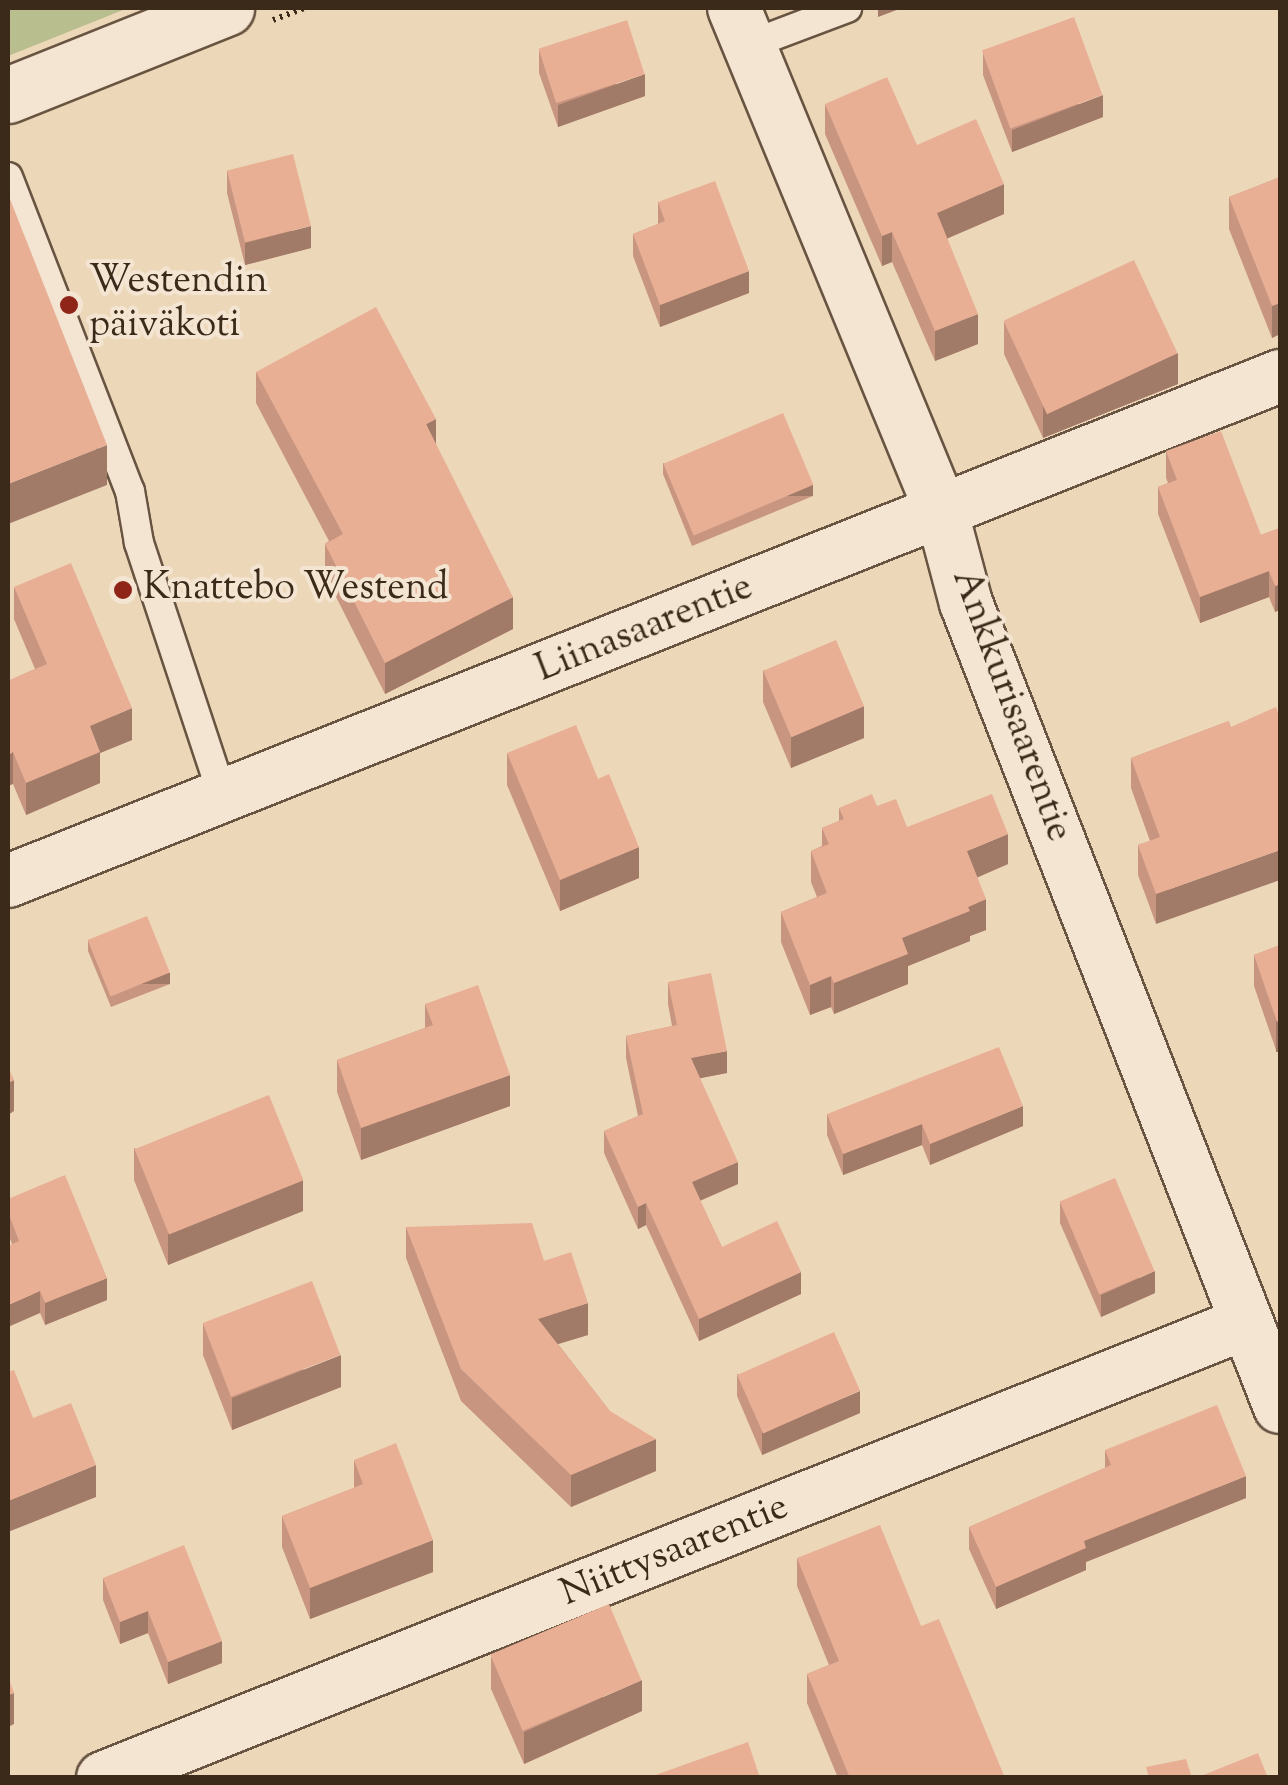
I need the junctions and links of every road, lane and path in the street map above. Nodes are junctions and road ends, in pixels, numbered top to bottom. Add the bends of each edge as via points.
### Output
1 (226, 8) edge
2 (847, 8) edge
3 (742, 26) edge
4 (8, 96) edge
5 (8, 176) edge
6 (1280, 376) edge
7 (942, 513) junction
8 (222, 794) junction
9 (8, 881) edge
10 (1246, 1322) junction
11 (1280, 1407) edge
12 (103, 1778) edge

1 - 4 street
2 - 3 lane
3 - 7 street, Ankkurisaarentie
5 - 8 lane via 130,491 139,544
6 - 7 street, Liinasaarentie
7 - 8 street, Liinasaarentie
7 - 10 street, Ankkurisaarentie via 966,603
8 - 9 street, Liinasaarentie
10 - 11 street, Ankkurisaarentie
10 - 12 street, Niittysaarentie

